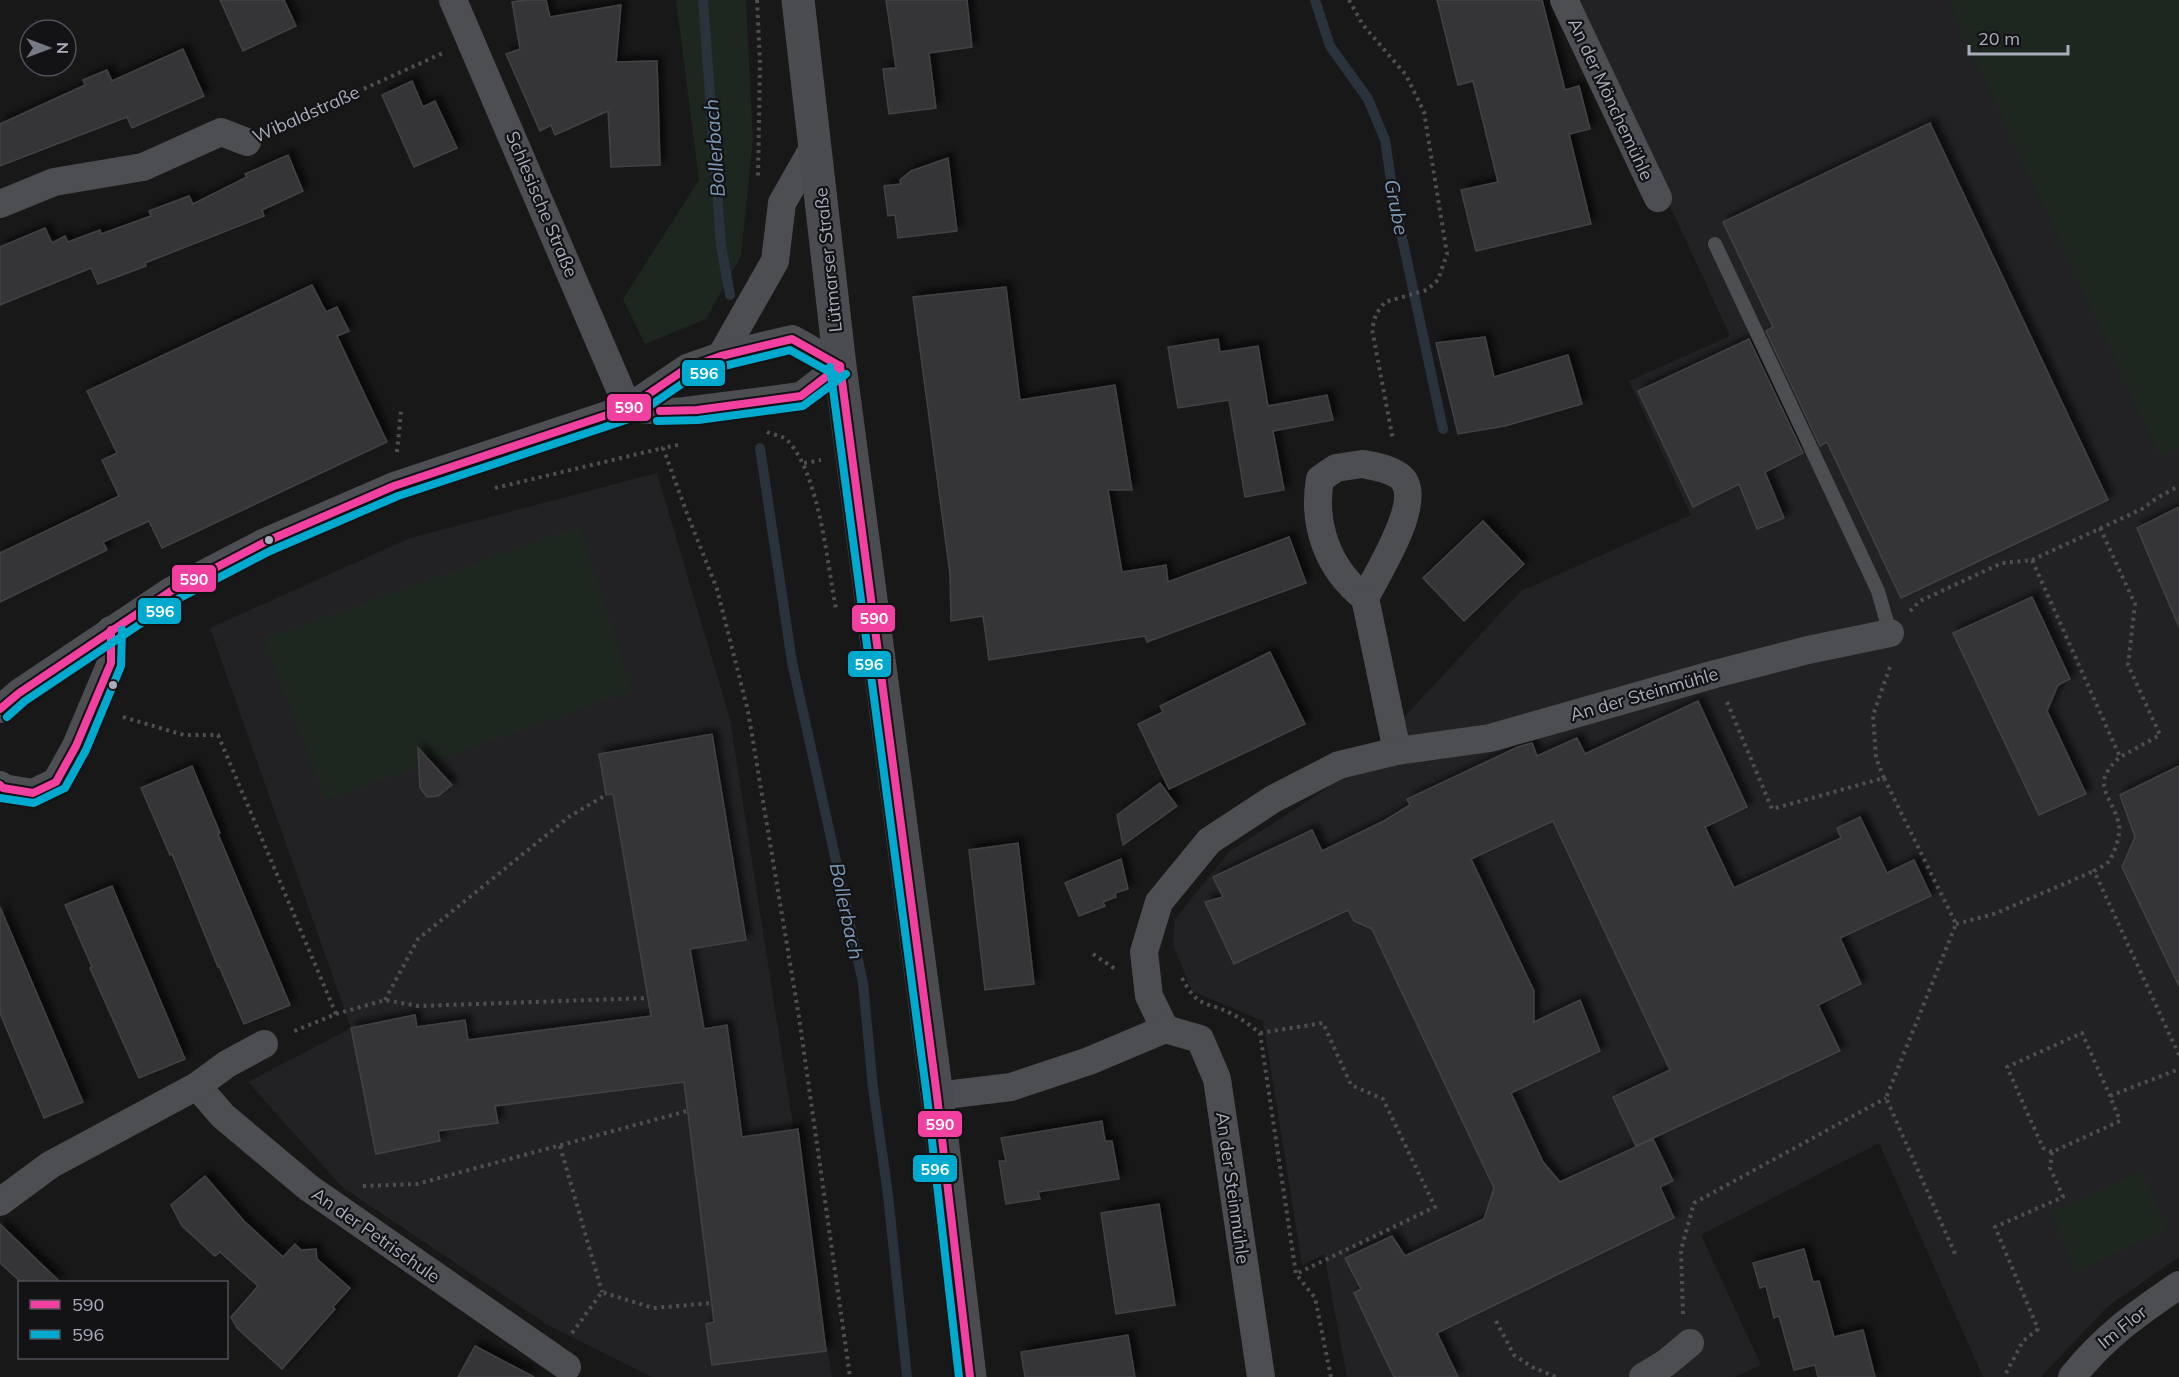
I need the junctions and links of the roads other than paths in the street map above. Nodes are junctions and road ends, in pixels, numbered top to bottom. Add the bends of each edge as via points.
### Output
1 (453, 0) edge
2 (798, 0) edge
3 (1564, 0) edge
4 (247, 142) road end
5 (815, 145) junction
6 (1658, 198) dead end
7 (0, 204) edge
8 (1715, 244) dead end
9 (721, 356) junction
10 (840, 366) junction
11 (628, 408) junction
12 (1365, 598) junction
13 (111, 630) junction
14 (1892, 645) joint
15 (0, 709) edge
16 (1397, 751) junction
17 (0, 785) edge
18 (1165, 1029) junction
19 (264, 1044) road end
20 (197, 1086) junction
21 (937, 1096) junction
22 (0, 1202) edge
23 (2179, 1285) edge
24 (1690, 1343) road end
25 (560, 1363) road end
26 (970, 1377) edge
27 (1261, 1377) edge
28 (1643, 1377) edge
29 (2072, 1377) edge

1 - 11 street, Schlesische Straße
2 - 5 main road, Lütmarser Straße
3 - 6 street, An der Mönchemühle
4 - 7 street, Wibaldstraße via 221,132 143,167 54,182
5 - 9 street via 782,203 774,261
5 - 10 main road, Lütmarser Straße
8 - 14 lane via 1878,591
9 - 10 street via 792,339
9 - 11 street via 687,368
10 - 11 street via 801,396 677,412
10 - 21 main road, Lütmarser Straße
11 - 13 street via 394,486 265,542 171,591
12 - 12 street via 1400,531 1407,507 1407,488 1400,475 1362,464 1336,468 1320,479 1317,498 1323,541 1347,585
12 - 16 street
13 - 15 street
13 - 17 street via 111,663 76,746 56,782 33,793
14 - 16 street, An der Steinmühle via 1808,650 1490,738
16 - 18 street, An der Steinmühle via 1339,765 1273,799 1209,841 1159,903 1144,952 1149,996
18 - 21 street via 1089,1061 1011,1087
18 - 27 street, An der Steinmühle via 1200,1039 1217,1079
19 - 20 street
20 - 22 street via 50,1165
20 - 25 street, An der Petrischule via 223,1116 309,1188
21 - 26 main road, Lütmarser Straße
23 - 29 street, Im Flor via 2132,1316 2095,1349
24 - 28 street

